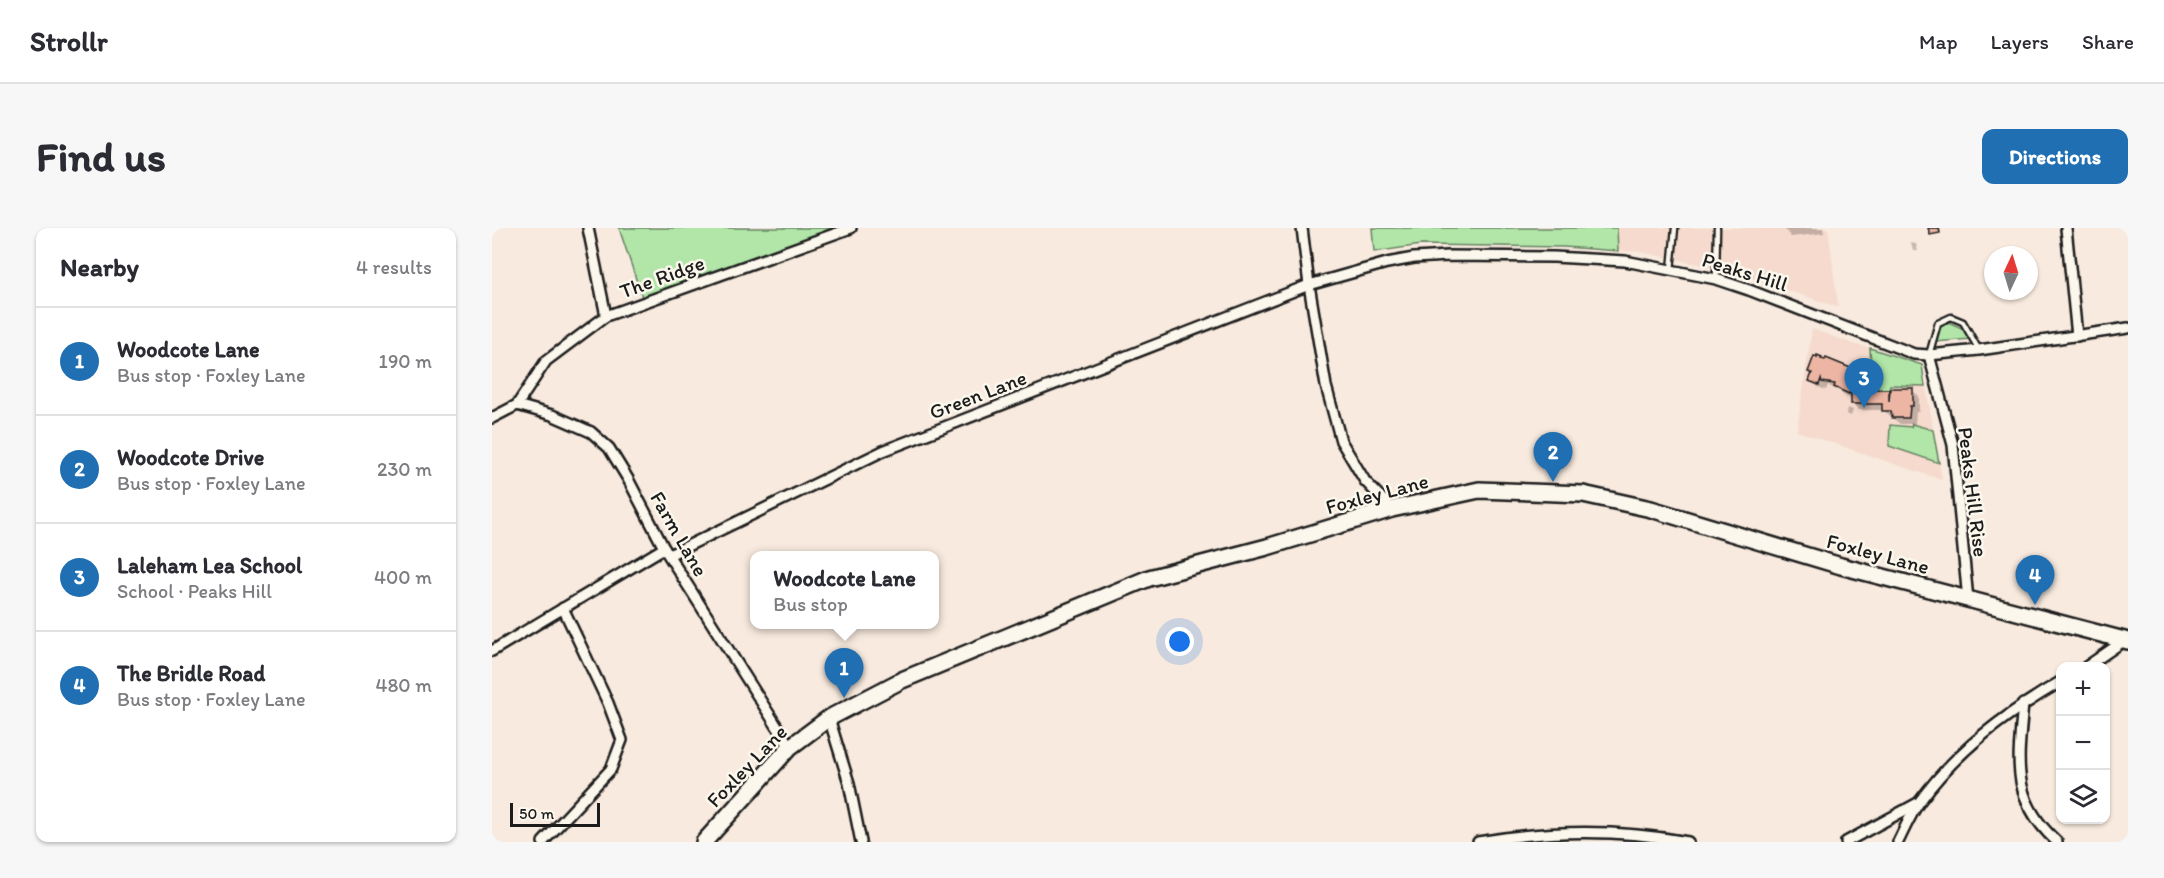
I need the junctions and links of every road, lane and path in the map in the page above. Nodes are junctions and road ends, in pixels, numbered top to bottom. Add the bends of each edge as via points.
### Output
1 (588, 228) edge
2 (850, 228) edge
3 (1302, 228) edge
4 (1675, 228) edge
5 (1716, 228) edge
6 (2066, 228) edge
7 (1671, 270) junction
8 (1716, 279) junction
9 (1309, 285) junction
10 (606, 316) junction
11 (2128, 328) edge
12 (2077, 336) junction
13 (1979, 350) junction
14 (1929, 355) junction
15 (517, 405) junction
16 (492, 418) edge
17 (1392, 509) junction
18 (666, 551) junction
19 (1968, 600) junction
20 (562, 608) junction
21 (2127, 640) edge
22 (492, 651) edge
23 (2092, 662) edge
24 (2056, 685) edge
25 (2023, 704) junction
26 (829, 718) junction
27 (790, 747) junction
28 (1919, 802) junction
29 (543, 842) edge
30 (704, 842) edge
31 (861, 842) edge
32 (1478, 842) edge
33 (1688, 842) edge
34 (1846, 842) edge
35 (1898, 842) edge
36 (2057, 842) edge

1 - 10 street
2 - 10 street, The Ridge
3 - 9 street
4 - 7 lane
5 - 8 lane
6 - 12 street
7 - 8 street, Peaks Hill
7 - 9 street, Peaks Hill via 1625,261 1448,256 1387,263
8 - 14 street, Peaks Hill via 1782,301 1895,348
9 - 17 street via 1326,386 1341,441 1365,481
9 - 18 street, Green Lane via 883,451
10 - 15 street, The Ridge via 546,361
11 - 12 street, Peaks Hill
12 - 13 street, Peaks Hill
13 - 14 street, Peaks Hill
13 - 14 lane via 1963,322 1951,317 1938,323
14 - 19 street, Peaks Hill Rise via 1953,445
15 - 16 street
15 - 18 street, Farm Lane via 591,432 609,448
17 - 19 main road, Foxley Lane via 1479,490 1583,494 1651,509
17 - 26 main road, Foxley Lane via 1149,578 902,680
18 - 20 street, Green Lane
18 - 27 street, Farm Lane
19 - 21 main road, Foxley Lane
20 - 22 street, Green Lane
20 - 29 street via 622,740 611,769
21 - 23 street
24 - 25 street
25 - 28 street via 1976,739
25 - 36 street via 2018,768 2021,789 2026,803
26 - 27 main road, Foxley Lane
26 - 31 street via 849,783
27 - 30 main road, Foxley Lane
28 - 34 street
28 - 35 street
32 - 33 street via 1573,833

